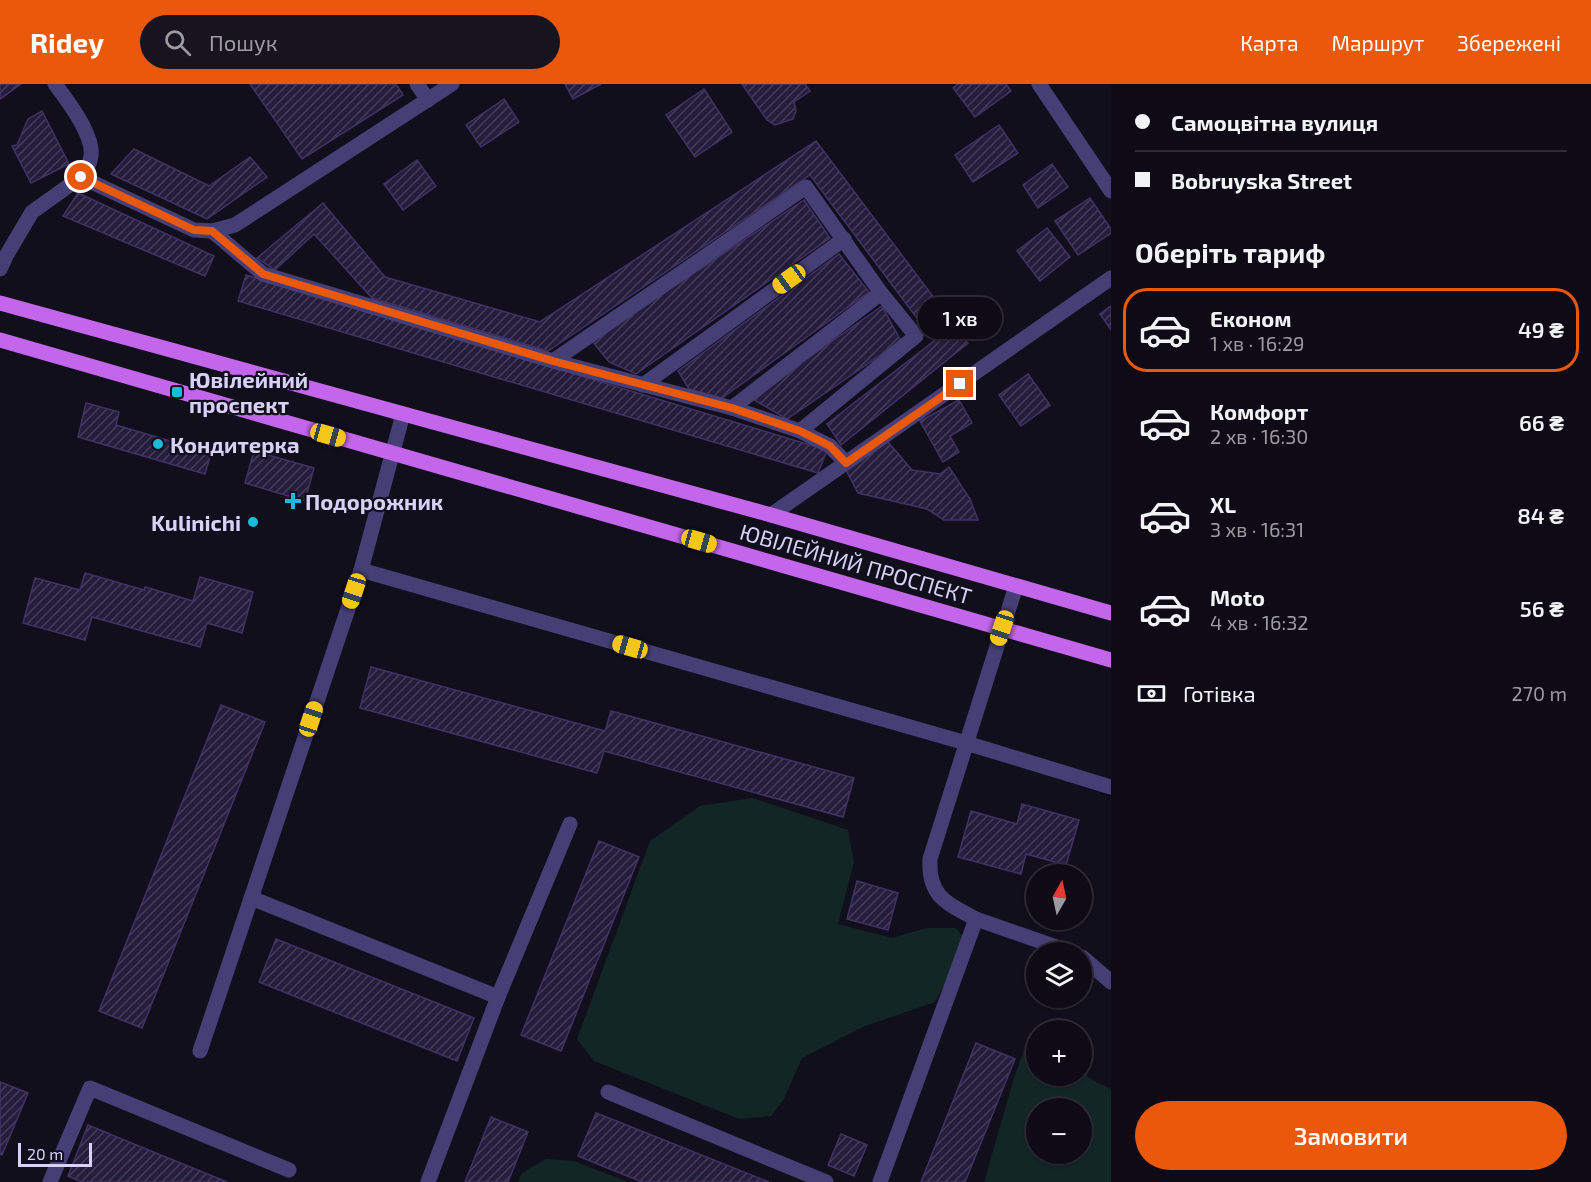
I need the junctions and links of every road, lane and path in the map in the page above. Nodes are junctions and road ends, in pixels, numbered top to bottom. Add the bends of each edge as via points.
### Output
1 (55, 84) edge
2 (417, 84) edge
3 (452, 84) edge
4 (1039, 84) edge
5 (429, 100) junction
6 (81, 177) junction
7 (1111, 191) edge
8 (212, 231) junction
9 (844, 239) junction
10 (0, 269) edge
11 (1111, 278) edge
12 (881, 293) junction
13 (0, 303) edge
14 (0, 340) edge
15 (553, 361) junction
16 (643, 385) junction
17 (732, 408) junction
18 (403, 414) junction
19 (800, 431) junction
20 (392, 454) junction
21 (846, 463) junction
22 (771, 516) junction
23 (361, 570) junction
24 (1016, 586) junction
25 (1111, 613) edge
26 (1002, 628) junction
27 (1111, 660) edge
28 (966, 743) junction
29 (1111, 787) edge
30 (570, 824) dead end
31 (251, 898) junction
32 (976, 919) junction
33 (1042, 942) edge
34 (1092, 966) edge
35 (1111, 982) edge
36 (498, 997) junction
37 (200, 1051) dead end
38 (608, 1092) dead end
39 (289, 1170) dead end
40 (50, 1182) edge
41 (428, 1182) edge
42 (826, 1182) edge
43 (880, 1182) edge

1 - 6 street via 89,141 91,157
2 - 5 street
3 - 5 street
4 - 7 street
5 - 8 street via 235,225
6 - 8 street via 194,230
6 - 10 street via 32,212
8 - 15 street via 263,274
9 - 12 street
9 - 15 street via 807,187
9 - 16 street
11 - 21 street
12 - 17 street
12 - 19 street via 916,336
13 - 18 main road, ЮВІЛЕЙНИЙ ПРОСПЕКТ
14 - 20 main road, ЮВІЛЕЙНИЙ ПРОСПЕКТ
15 - 16 street
16 - 17 street
17 - 19 street
18 - 20 street
18 - 22 main road, ЮВІЛЕЙНИЙ ПРОСПЕКТ
19 - 21 street via 830,446
20 - 23 street
20 - 26 main road, ЮВІЛЕЙНИЙ ПРОСПЕКТ
21 - 22 street
22 - 24 main road, ЮВІЛЕЙНИЙ ПРОСПЕКТ
23 - 28 street
23 - 31 street
24 - 25 main road, ЮВІЛЕЙНИЙ ПРОСПЕКТ
24 - 26 street
26 - 27 main road, ЮВІЛЕЙНИЙ ПРОСПЕКТ
26 - 28 street
28 - 29 street
28 - 32 street via 930,859 929,876 934,890 950,905
30 - 36 street
31 - 36 street
31 - 37 street
32 - 33 street
32 - 43 street
34 - 35 street
36 - 41 street
38 - 42 street
39 - 40 street via 90,1088

